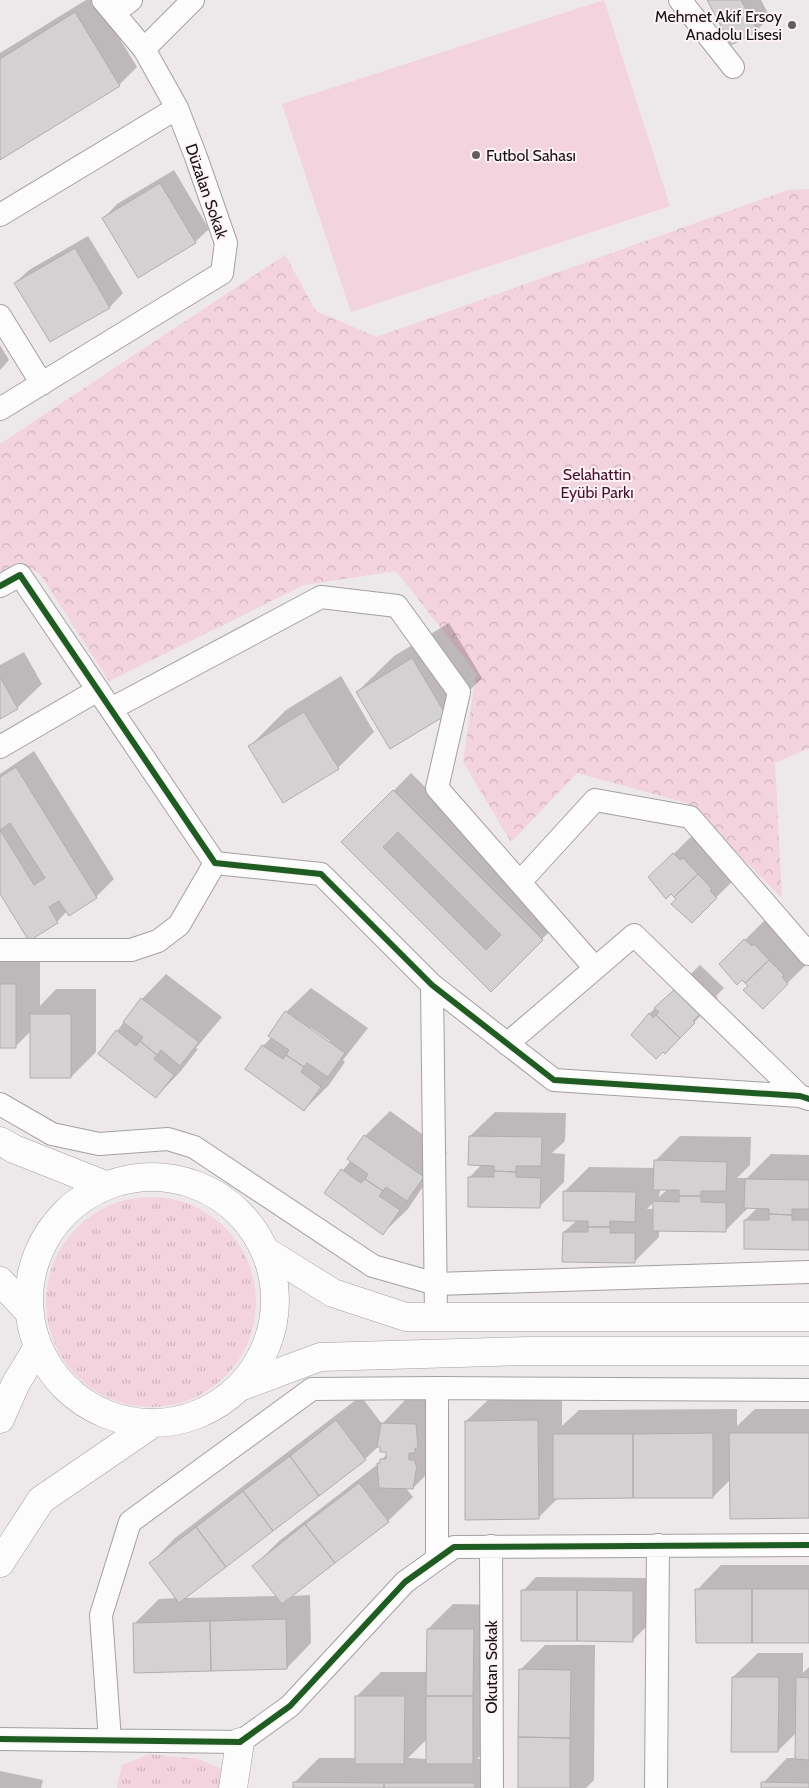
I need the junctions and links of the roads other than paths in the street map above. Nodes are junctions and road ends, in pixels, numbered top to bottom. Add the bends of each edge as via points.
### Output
1 (193, 0) edge
2 (680, 0) edge
3 (116, 4) edge
4 (144, 49) junction
5 (733, 67) dead end
6 (177, 108) junction
7 (0, 215) edge
8 (0, 316) edge
9 (42, 384) junction
10 (0, 410) edge
11 (0, 586) edge
12 (98, 690) junction
13 (111, 709) junction
14 (0, 747) edge
15 (214, 863) junction
16 (520, 882) junction
17 (0, 950) edge
18 (809, 954) edge
19 (595, 968) junction
20 (432, 985) junction
21 (507, 1044) junction
22 (804, 1097) edge
23 (0, 1104) edge
24 (0, 1141) edge
25 (105, 1185) junction
26 (267, 1252) junction
27 (809, 1272) edge
28 (0, 1281) edge
29 (436, 1284) junction
30 (30, 1313) junction
31 (436, 1317) junction
32 (809, 1317) edge
33 (38, 1347) junction
34 (809, 1351) edge
35 (240, 1387) junction
36 (437, 1388) junction
37 (809, 1390) edge
38 (0, 1419) edge
39 (152, 1424) junction
40 (809, 1545) edge
41 (490, 1546) junction
42 (658, 1546) junction
43 (7, 1553) edge
44 (437, 1559) junction
45 (0, 1739) edge
46 (110, 1740) junction
47 (240, 1742) junction
48 (233, 1788) edge
49 (492, 1788) edge
50 (656, 1788) edge

1 - 4 street
2 - 5 street
3 - 4 street, Düzalan Sokak
4 - 6 street, Düzalan Sokak
6 - 7 street
6 - 9 street, Düzalan Sokak via 226,243 222,273
8 - 9 street
9 - 10 street, Düzalan Sokak
11 - 12 street via 20,575
12 - 13 street
12 - 14 street
13 - 15 street
13 - 16 street via 321,597 397,606 459,692 437,788
15 - 17 street via 179,925 158,942 131,950
15 - 20 street via 321,874
16 - 18 street via 595,800 690,817
16 - 19 street
19 - 21 street
19 - 22 street via 634,936
20 - 21 street
20 - 29 street
21 - 22 street via 554,1080
23 - 29 street via 52,1134 99,1144 168,1139 194,1147 373,1266
24 - 25 main road
25 - 26 main road via 143,1176 181,1179 199,1186 217,1194 246,1219
25 - 30 main road via 72,1206 55,1223 39,1251 30,1282
26 - 31 main road via 333,1293 406,1317
26 - 35 main road via 275,1287 274,1324 261,1358
27 - 29 street
28 - 30 main road
29 - 31 street
30 - 33 main road
31 - 32 main road
33 - 38 main road via 16,1383
33 - 39 main road via 57,1378 84,1403 117,1418
34 - 35 main road via 529,1351 320,1357
35 - 39 main road via 207,1410 184,1419
36 - 37 street
36 - 44 street
36 - 46 street via 312,1389 130,1522 101,1615
39 - 43 main road via 41,1500
40 - 42 street
41 - 42 street
41 - 44 street via 454,1547
41 - 49 street, Okutan Sokak
42 - 50 street
44 - 47 street via 406,1582 290,1706
45 - 46 street
46 - 47 street
47 - 48 main road

